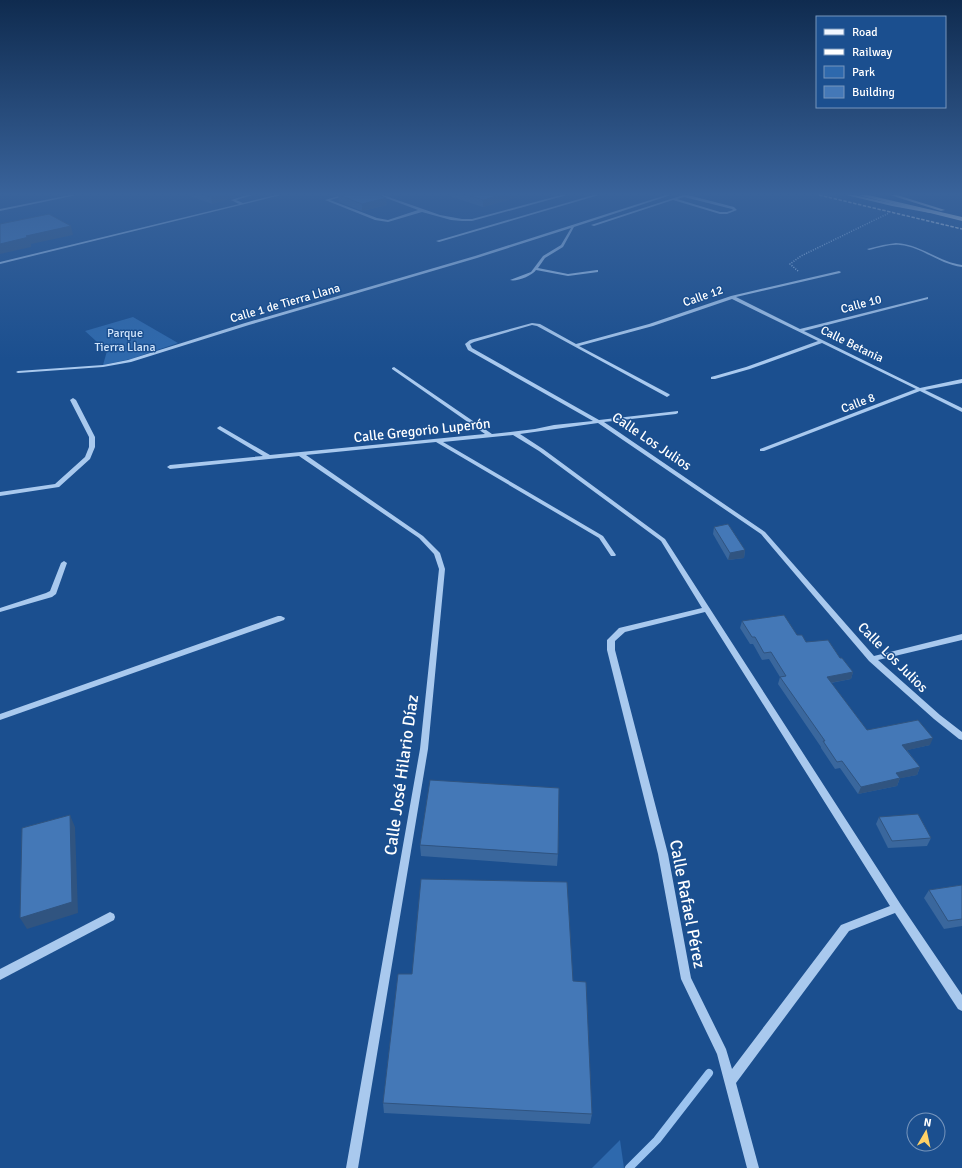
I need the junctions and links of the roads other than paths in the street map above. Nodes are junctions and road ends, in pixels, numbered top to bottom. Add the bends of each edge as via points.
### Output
1 (56, 250) edge
2 (498, 250) edge
3 (556, 250) edge
4 (917, 250) edge
5 (0, 263) edge
6 (962, 266) edge
7 (536, 269) junction
8 (597, 271) dead end
9 (839, 272) dead end
10 (512, 280) dead end
11 (732, 297) junction
12 (927, 298) dead end
13 (801, 330) junction
14 (822, 341) junction
15 (576, 345) junction
16 (394, 368) dead end
17 (18, 372) dead end
18 (713, 378) dead end
19 (962, 381) edge
20 (921, 389) junction
21 (667, 395) dead end
22 (73, 400) dead end
23 (962, 410) edge
24 (676, 412) dead end
25 (601, 423) junction
26 (220, 428) dead end
27 (514, 433) junction
28 (490, 435) junction
29 (438, 441) junction
30 (762, 450) dead end
31 (300, 454) junction
32 (267, 456) junction
33 (170, 467) dead end
34 (0, 494) edge
35 (613, 555) dead end
36 (64, 563) dead end
37 (707, 609) junction
38 (0, 610) edge
39 (281, 618) dead end
40 (962, 637) edge
41 (872, 659) junction
42 (0, 717) edge
43 (962, 737) edge
44 (898, 908) junction
45 (110, 917) dead end
46 (0, 976) edge
47 (962, 1005) edge
48 (730, 1081) junction
49 (352, 1168) edge
50 (753, 1168) edge

1 - 5 street
2 - 17 street, Calle 1 de Tierra Llana via 128,361 103,366
3 - 7 street via 544,257
4 - 6 street via 945,263
7 - 8 street via 568,275
7 - 10 street
9 - 11 street, Calle 12
11 - 13 street, Calle Betania
11 - 15 street, Calle 12 via 651,325
12 - 13 street, Calle 10
13 - 14 street, Calle Betania
14 - 18 street
14 - 20 street, Calle Betania
15 - 21 street, Calle Los Julios
15 - 25 street, Calle Los Julios via 542,326 532,324 467,344 470,349
16 - 28 street
19 - 20 street, Calle 8
20 - 23 street, Calle Betania
20 - 30 street, Calle 8
22 - 34 street via 92,437 92,447 85,461 57,486
24 - 25 street, Calle Gregorio Luperón
25 - 27 street, Calle Gregorio Luperón
25 - 41 street, Calle Los Julios via 763,532
26 - 32 street
27 - 28 street, Calle Gregorio Luperón
27 - 37 street via 664,540
28 - 29 street, Calle Gregorio Luperón
29 - 31 street, Calle Gregorio Luperón
29 - 35 street via 601,537
31 - 32 street, Calle Gregorio Luperón
31 - 49 street, Calle José Hilario Díaz via 421,537 437,552 442,568 424,749
32 - 33 street, Calle Gregorio Luperón
36 - 38 street via 51,594
37 - 44 street
37 - 48 street, Calle Rafael Pérez via 622,630 611,640 611,650 663,854 686,979 722,1052
39 - 42 street
40 - 41 street
41 - 43 street, Calle Los Julios
44 - 47 street
44 - 48 street via 845,928
45 - 46 street
48 - 50 street, Calle Rafael Pérez

